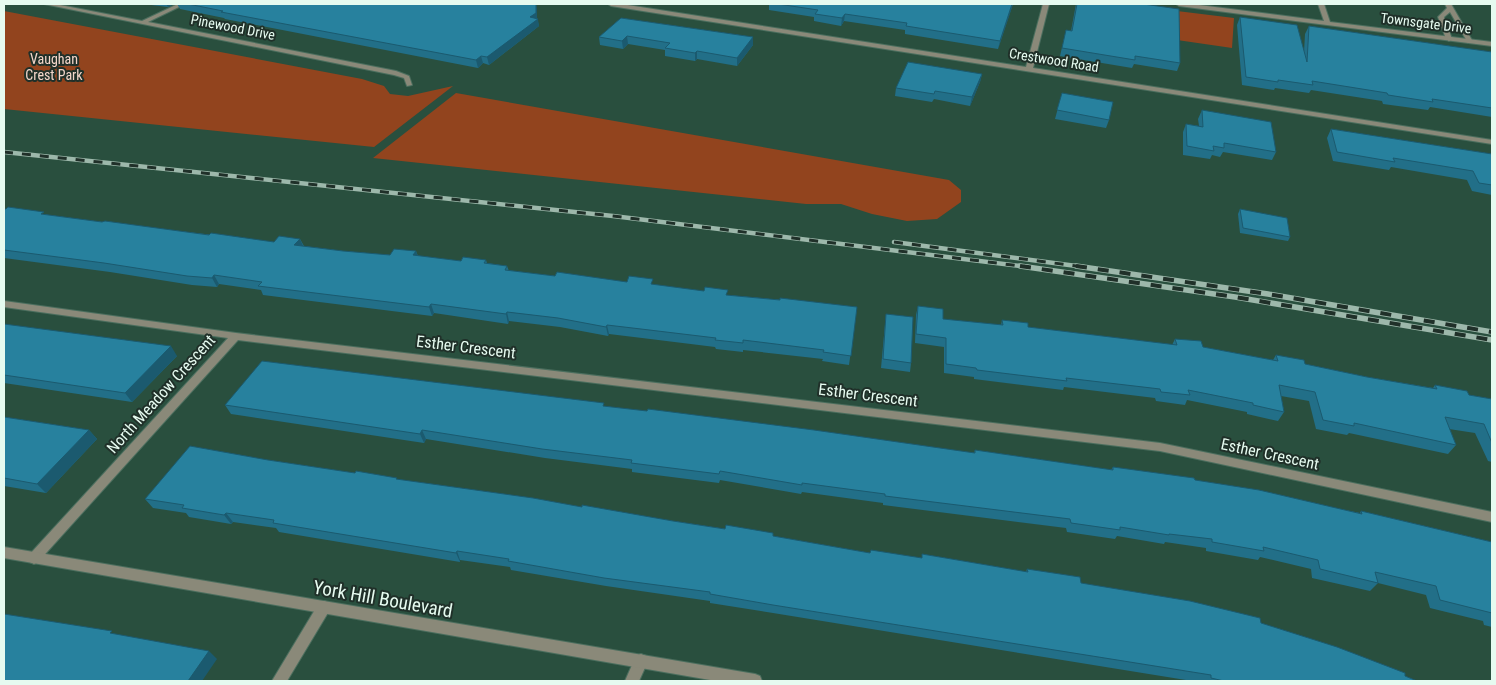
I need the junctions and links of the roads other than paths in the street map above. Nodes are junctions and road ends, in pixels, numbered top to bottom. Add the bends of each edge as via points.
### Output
1 (47, 4) edge
2 (182, 4) edge
3 (611, 4) edge
4 (1046, 4) edge
5 (1179, 4) edge
6 (1321, 4) edge
7 (1449, 6) edge
8 (144, 22) junction
9 (1328, 24) junction
10 (1450, 39) junction
11 (1470, 42) junction
12 (1492, 44) edge
13 (1029, 69) junction
14 (409, 85) dead end
15 (1492, 142) edge
16 (4, 304) edge
17 (236, 336) junction
18 (1492, 517) edge
19 (4, 552) edge
20 (34, 558) junction
21 (324, 607) junction
22 (641, 661) junction
23 (279, 681) edge
24 (632, 681) edge
25 (755, 681) edge

1 - 8 street, Pinewood Drive
2 - 8 street
3 - 13 street, Crestwood Road
4 - 13 street
5 - 9 street, Townsgate Drive
6 - 9 street
7 - 10 street via 1441,17
7 - 11 street
8 - 14 street, Pinewood Drive via 396,73 407,77
9 - 10 street, Townsgate Drive
10 - 11 street, Townsgate Drive
11 - 12 street, Townsgate Drive
13 - 15 street, Crestwood Road
16 - 17 street, North Meadow Crescent
17 - 18 street, Esther Crescent via 1160,447
17 - 20 street, North Meadow Crescent
19 - 20 street, York Hill Boulevard
20 - 21 street, York Hill Boulevard
21 - 22 street, York Hill Boulevard
21 - 23 street
22 - 24 street
22 - 25 street, York Hill Boulevard

